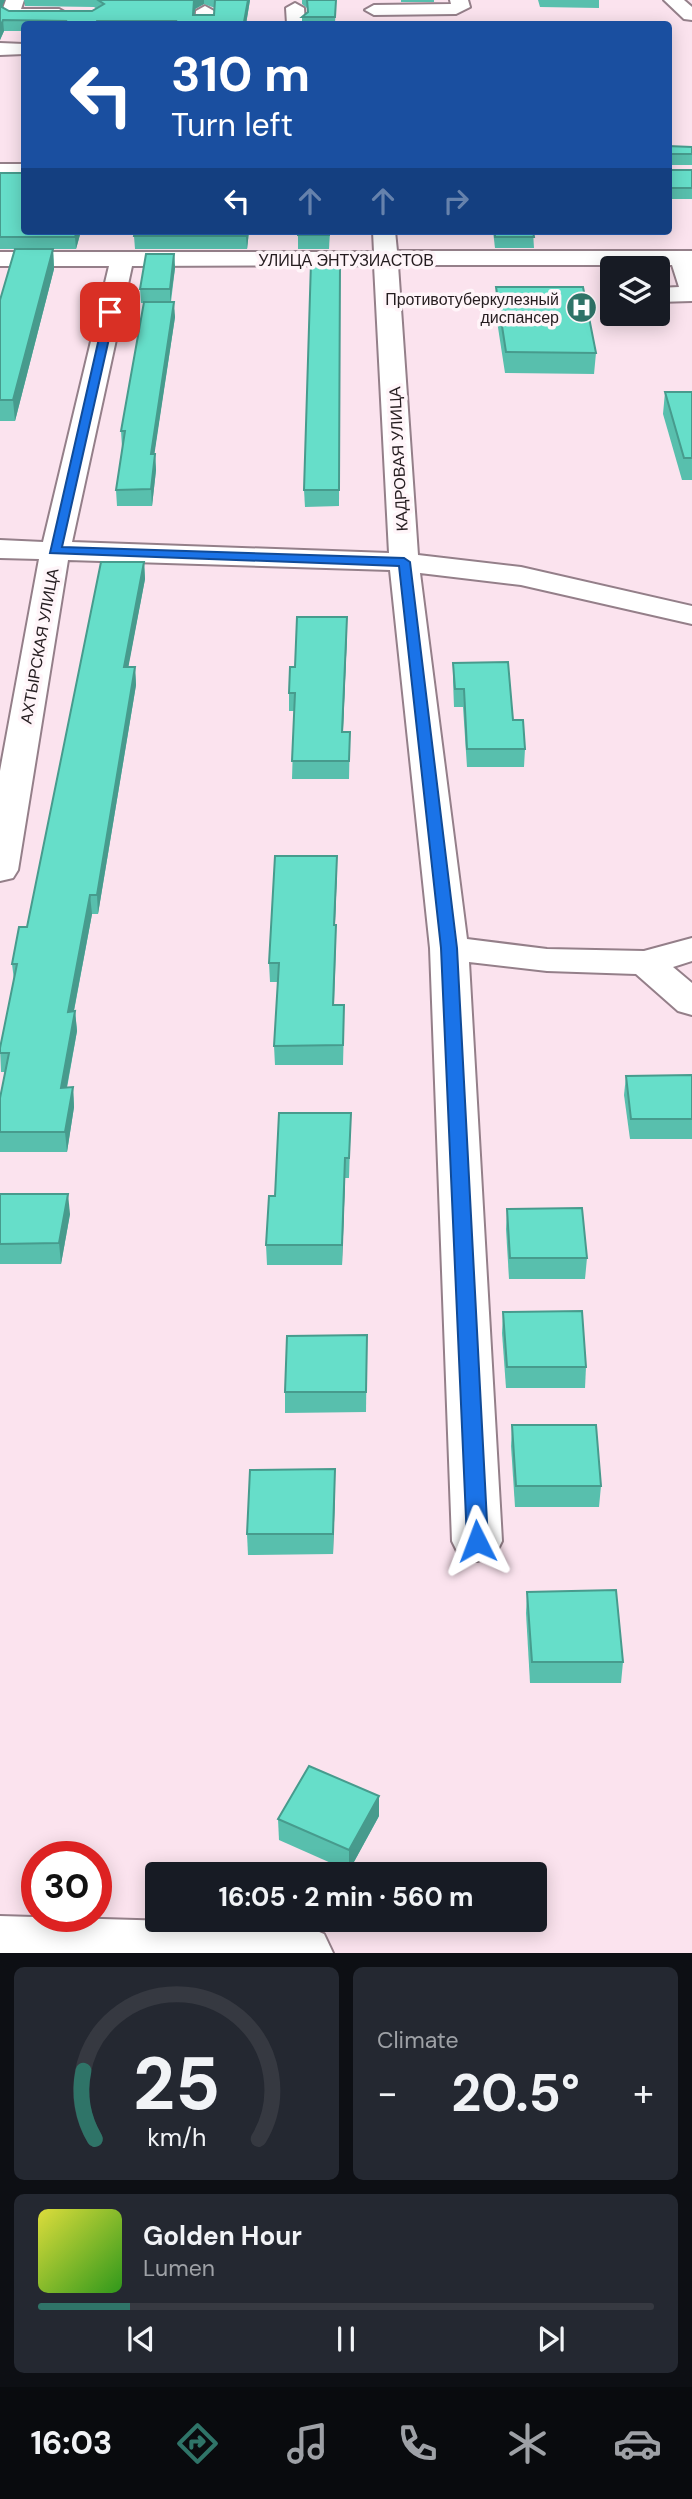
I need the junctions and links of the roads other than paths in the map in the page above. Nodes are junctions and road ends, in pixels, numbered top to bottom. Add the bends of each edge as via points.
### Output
1 (15, 0) edge
2 (459, 0) edge
3 (673, 0) edge
4 (374, 12) edge
5 (79, 14) edge
6 (690, 15) dead end
7 (0, 49) edge
8 (21, 49) edge
9 (0, 170) edge
10 (21, 170) edge
11 (385, 246) edge
12 (687, 258) edge
13 (0, 259) edge
14 (122, 259) junction
15 (692, 293) edge
16 (670, 294) edge
17 (0, 549) edge
18 (55, 551) junction
19 (404, 562) junction
20 (692, 615) edge
21 (0, 870) edge
22 (449, 948) junction
23 (692, 949) edge
24 (646, 963) junction
25 (692, 1003) edge
26 (477, 1541) dead end
27 (0, 1943) edge
28 (303, 1953) edge

1 - 5 street via 10,14
2 - 4 street via 461,7 456,9
3 - 6 street
7 - 8 street
9 - 10 street
11 - 12 street, УЛИЦА ЭНТУЗИАСТОВ
11 - 14 street, УЛИЦА ЭНТУЗИАСТОВ
11 - 19 street, КАДРОВАЯ УЛИЦА
12 - 15 street
13 - 14 street, УЛИЦА ЭНТУЗИАСТОВ
14 - 18 street, АХТЫРСКАЯ УЛИЦА
15 - 16 street
17 - 18 street
18 - 19 street
18 - 21 street, АХТЫРСКАЯ УЛИЦА
19 - 20 street via 521,576
19 - 22 street, КАДРОВАЯ УЛИЦА
22 - 24 street via 547,960
22 - 26 street, КАДРОВАЯ УЛИЦА
23 - 24 street
24 - 25 street
27 - 28 street

